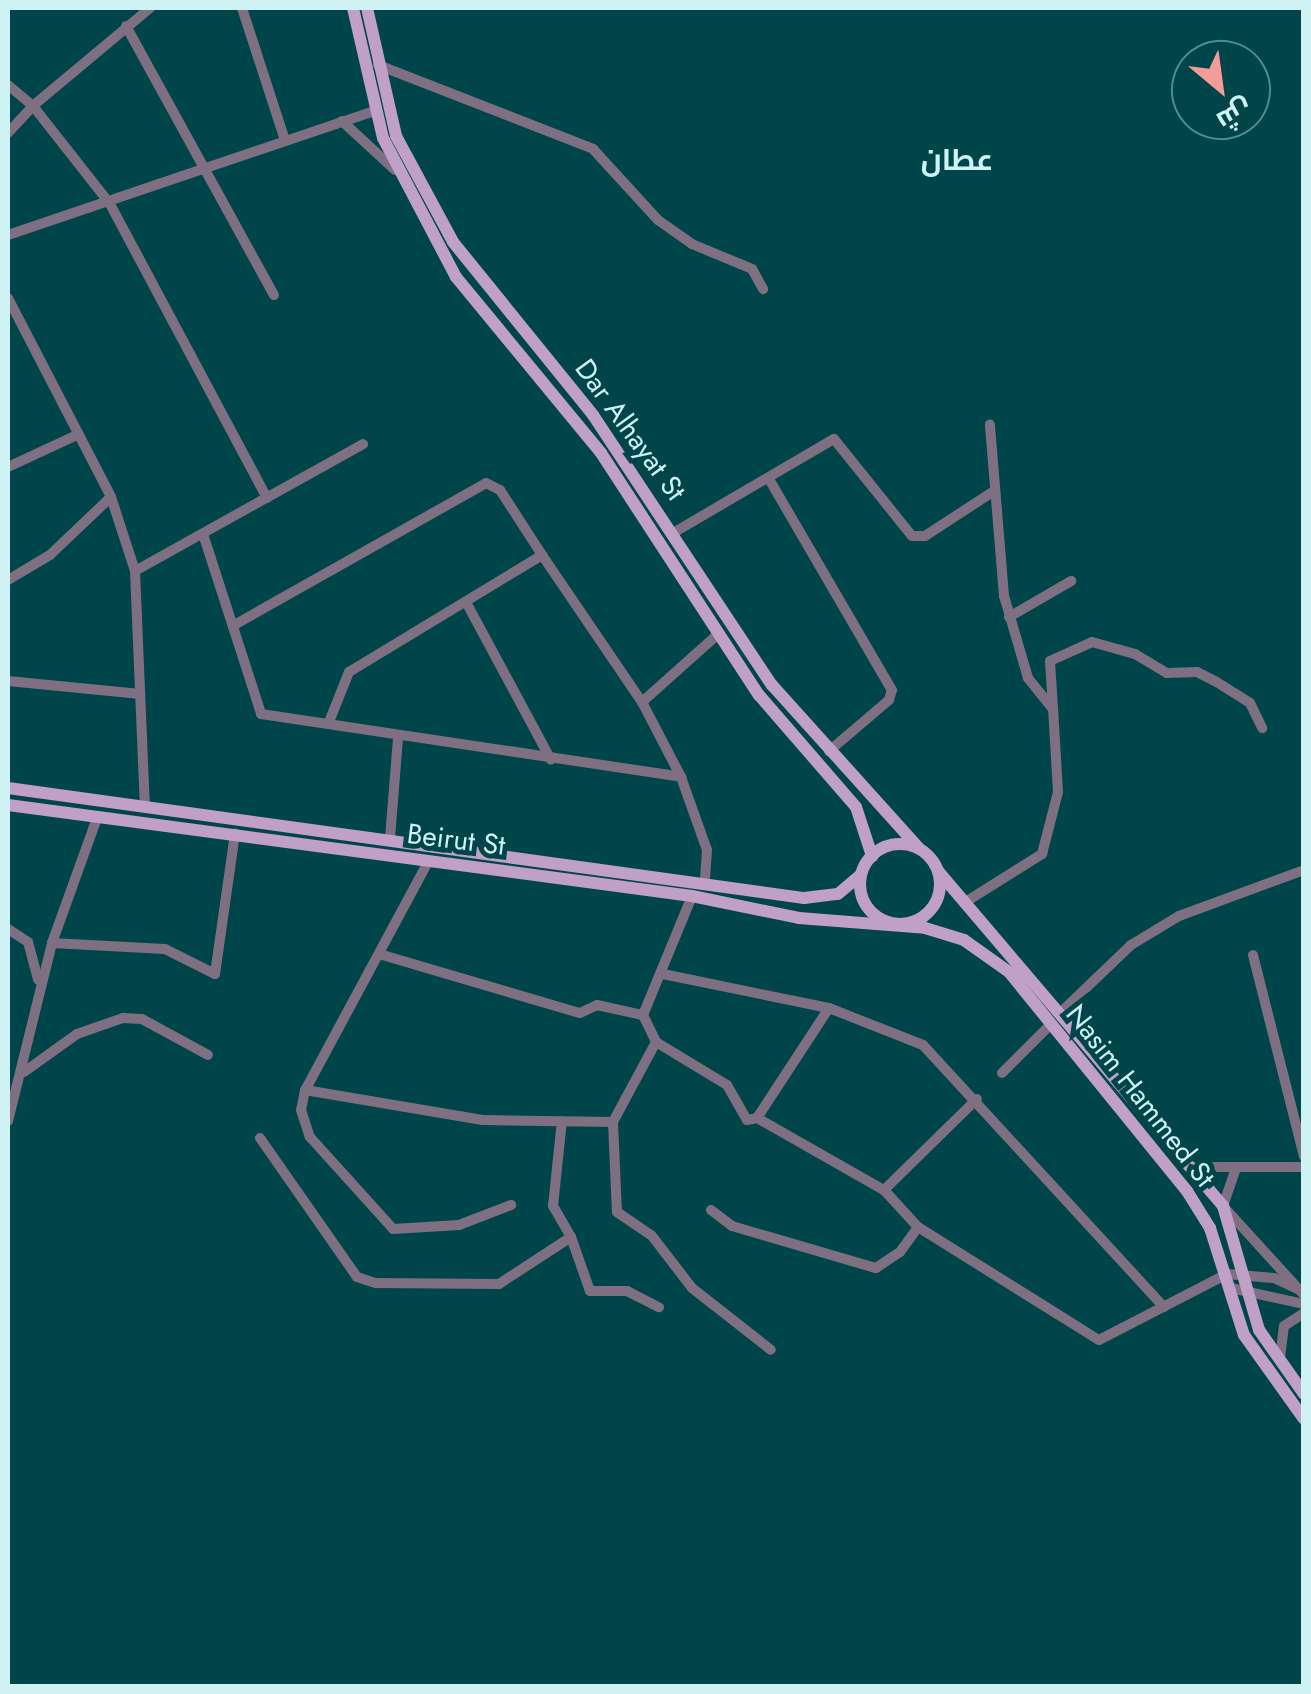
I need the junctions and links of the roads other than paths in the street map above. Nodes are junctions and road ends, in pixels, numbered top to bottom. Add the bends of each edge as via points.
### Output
1 (150, 8) edge
2 (242, 8) edge
3 (353, 8) edge
4 (366, 8) edge
5 (126, 26) junction
6 (378, 65) junction
7 (8, 85) edge
8 (33, 106) junction
9 (374, 111) junction
10 (342, 121) junction
11 (8, 132) edge
12 (285, 140) junction
13 (396, 170) junction
14 (204, 173) junction
15 (110, 204) junction
16 (8, 235) edge
17 (763, 289) dead end
18 (274, 295) dead end
19 (8, 298) edge
20 (20, 332) junction
21 (8, 337) edge
22 (990, 425) dead end
23 (77, 435) junction
24 (363, 444) dead end
25 (8, 467) edge
26 (769, 479) junction
27 (994, 491) junction
28 (111, 497) junction
29 (267, 498) junction
30 (673, 533) junction
31 (204, 538) junction
32 (542, 555) junction
33 (136, 571) junction
34 (8, 580) edge
35 (1071, 581) dead end
36 (466, 602) junction
37 (1009, 617) junction
38 (236, 624) junction
39 (729, 624) junction
40 (717, 635) junction
41 (8, 681) edge
42 (140, 694) junction
43 (642, 702) junction
44 (1053, 708) junction
45 (329, 722) junction
46 (1262, 728) dead end
47 (398, 738) junction
48 (829, 751) junction
49 (551, 760) junction
50 (681, 777) junction
51 (8, 788) edge
52 (26, 790) junction
53 (8, 805) edge
54 (144, 806) junction
55 (24, 807) junction
56 (97, 818) junction
57 (235, 834) junction
58 (390, 838) junction
59 (448, 848) junction
60 (919, 848) junction
61 (872, 856) junction
62 (428, 862) junction
63 (446, 863) junction
64 (938, 870) junction
65 (1304, 870) edge
66 (861, 875) junction
67 (704, 880) junction
68 (692, 896) junction
69 (966, 901) junction
70 (898, 924) junction
71 (8, 929) edge
72 (52, 943) junction
73 (379, 954) junction
74 (1253, 956) dead end
75 (664, 974) junction
76 (38, 990) junction
77 (829, 1008) junction
78 (1061, 1012) junction
79 (643, 1014) junction
80 (1051, 1024) junction
81 (656, 1042) junction
82 (208, 1055) dead end
83 (24, 1072) junction
84 (1002, 1073) dead end
85 (305, 1090) junction
86 (1304, 1093) edge
87 (977, 1100) junction
88 (1294, 1104) junction
89 (757, 1118) junction
90 (562, 1120) junction
91 (8, 1121) edge
92 (613, 1122) junction
93 (260, 1138) dead end
94 (1304, 1157) edge
95 (1194, 1167) junction
96 (1304, 1168) edge
97 (1235, 1171) junction
98 (884, 1190) junction
99 (511, 1205) dead end
100 (1223, 1206) junction
101 (711, 1210) dead end
102 (918, 1226) junction
103 (571, 1237) junction
104 (1243, 1272) junction
105 (1228, 1281) junction
106 (1249, 1292) junction
107 (1301, 1292) edge
108 (1304, 1304) edge
109 (659, 1307) dead end
110 (1164, 1308) junction
111 (1304, 1313) edge
112 (771, 1350) dead end
113 (1280, 1364) junction
114 (1304, 1394) edge
115 (1304, 1419) edge

1 - 5 street
2 - 12 street
3 - 9 main road, Dar Alhayat St
4 - 6 main road, Dar Alhayat St
5 - 8 street
5 - 14 street
6 - 17 street via 593,150 658,220 692,244 752,269
6 - 30 main road, Dar Alhayat St via 396,136 434,211 593,416
7 - 8 street
8 - 11 street
8 - 15 street
9 - 10 street
9 - 13 main road, Dar Alhayat St
10 - 12 street
10 - 13 street
12 - 14 street
13 - 40 main road, Dar Alhayat St via 456,277 601,452
14 - 15 street
14 - 18 street
15 - 16 street
15 - 29 street
19 - 20 street
20 - 21 street
20 - 23 street
22 - 27 street
23 - 25 street
23 - 28 street
24 - 29 street
26 - 27 street via 834,439 918,538
26 - 30 street
26 - 48 street via 892,690 889,700
27 - 37 street
28 - 33 street
28 - 34 street via 50,556
29 - 31 street
30 - 39 main road, Dar Alhayat St
31 - 33 street
31 - 38 street
32 - 36 street
32 - 38 street via 500,490 486,483
32 - 43 street
33 - 42 street
35 - 37 street
36 - 45 street via 349,672
36 - 49 street
37 - 44 street via 1028,678
38 - 45 street via 261,714
39 - 40 main road
39 - 48 main road, Dar Alhayat St
40 - 43 street
40 - 61 main road, Dar Alhayat St via 759,695 856,806
41 - 42 street
42 - 54 street
43 - 50 street
44 - 46 street via 1050,660 1092,642 1167,672 1198,672 1250,703
44 - 69 street via 1058,792 1051,840 1042,854
45 - 47 street
47 - 49 street
47 - 58 street
48 - 60 main road, Dar Alhayat St
49 - 50 street
50 - 67 street via 707,850
51 - 52 main road, Beirut St
52 - 54 main road, Beirut St
52 - 55 main road
53 - 55 main road, Beirut St
54 - 58 main road, Beirut St
55 - 56 main road, Beirut St
56 - 57 main road, Beirut St
56 - 72 street
57 - 62 main road, Beirut St
57 - 72 street via 215,974 164,948
58 - 59 main road, Beirut St
59 - 63 main road
59 - 67 main road, Beirut St
60 - 61 main road via 894,844
60 - 64 main road
61 - 66 main road
62 - 63 main road, Beirut St
62 - 73 street
63 - 68 main road, Beirut St
64 - 69 main road, Nasim Hammed St
64 - 70 main road via 932,908
65 - 78 street via 1178,916 1131,945
66 - 67 main road, Beirut St via 823,898
66 - 70 main road via 873,912
68 - 70 main road, Beirut St via 800,918
68 - 75 street
69 - 78 main road, Nasim Hammed St
70 - 80 main road, Nasim Hammed St via 964,940 1008,972
71 - 76 street via 35,955
72 - 76 street
73 - 79 street via 580,1013 597,1004
73 - 85 street
74 - 88 street
75 - 77 street
75 - 79 street
76 - 83 street
77 - 87 street via 923,1045
77 - 89 street
78 - 95 main road, Nasim Hammed St
79 - 81 street
80 - 84 street
80 - 105 main road, Nasim Hammed St via 1187,1191 1210,1228
81 - 89 street via 727,1085 740,1114
81 - 92 street
82 - 83 street via 142,1019 124,1018 77,1034
83 - 91 street
85 - 90 street via 482,1120
85 - 99 street via 301,1110 310,1136 392,1229 459,1226
86 - 88 street
87 - 98 street
87 - 110 street
88 - 94 street
89 - 98 street
90 - 92 street
90 - 103 street via 553,1206
92 - 112 street via 620,1217 652,1236 692,1288
93 - 103 street via 357,1278 376,1284 500,1284
95 - 97 street
95 - 100 main road, Nasim Hammed St
96 - 97 street
97 - 100 street
98 - 102 street
100 - 104 main road, Nasim Hammed St
100 - 107 street
101 - 102 street via 732,1226 876,1268 900,1252
102 - 110 street via 1099,1340
103 - 109 street via 590,1292 627,1291
104 - 105 street
104 - 106 main road, Nasim Hammed St
104 - 107 street
105 - 106 street
105 - 110 street
105 - 115 main road, Nasim Hammed St via 1244,1335
106 - 108 street
106 - 113 main road, Nasim Hammed St via 1258,1330
111 - 113 street via 1284,1326
113 - 114 main road, Nasim Hammed St

